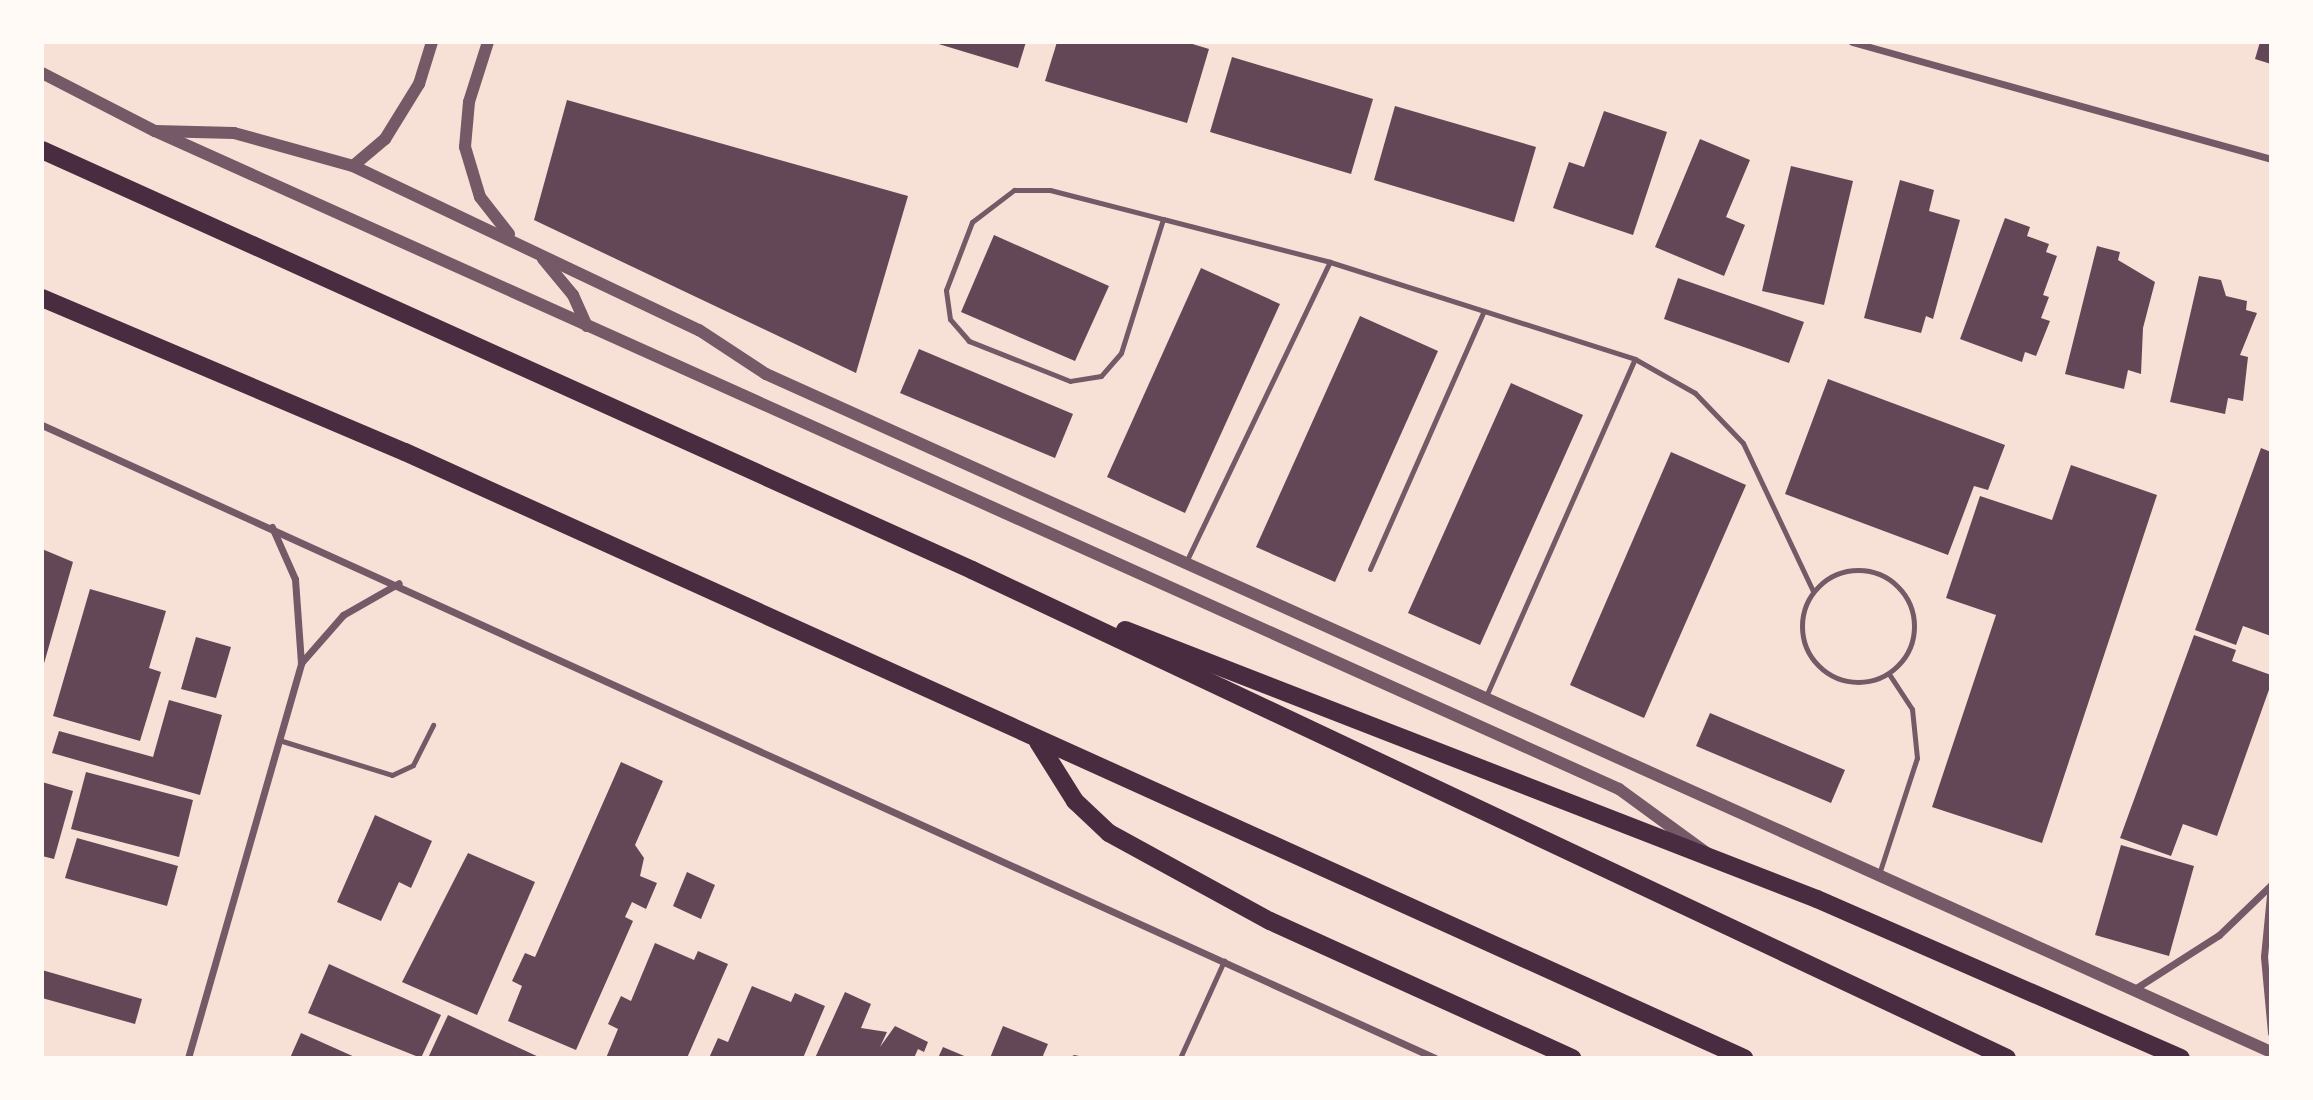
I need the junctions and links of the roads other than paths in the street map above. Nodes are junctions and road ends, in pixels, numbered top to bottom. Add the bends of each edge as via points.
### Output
1 (432, 42) edge
2 (488, 42) edge
3 (1852, 42) edge
4 (42, 73) edge
5 (155, 131) junction
6 (42, 149) edge
7 (2271, 159) edge
8 (353, 166) junction
9 (1163, 219) junction
10 (528, 247) junction
11 (1330, 262) junction
12 (42, 298) edge
13 (1485, 311) junction
14 (587, 326) junction
15 (1634, 359) junction
16 (42, 425) edge
17 (272, 527) junction
18 (1184, 566) junction
19 (1370, 569) dead end
20 (972, 570) junction
21 (399, 583) junction
22 (1813, 591) junction
23 (301, 663) junction
24 (1889, 674) junction
25 (1487, 694) junction
26 (433, 725) dead end
27 (279, 740) junction
28 (1038, 742) junction
29 (1713, 859) junction
30 (1879, 874) junction
31 (2271, 885) edge
32 (1224, 961) junction
33 (2133, 990) junction
34 (2271, 1033) edge
35 (2271, 1052) edge
36 (188, 1058) edge
37 (1180, 1058) edge
38 (1435, 1058) edge
39 (1572, 1058) edge
40 (1744, 1058) edge
41 (2007, 1058) edge
42 (2181, 1058) edge

1 - 8 street via 419,84 385,139
2 - 10 street via 469,102 470,173 494,218
3 - 7 street
4 - 5 street
5 - 8 street via 234,134
5 - 14 street
6 - 20 main road
8 - 10 street
9 - 9 lane via 1051,190 998,197 972,222 950,276 950,319 970,341 1070,381 1101,376 1121,353
9 - 11 lane
10 - 14 street via 561,277
10 - 18 street via 699,330 766,374
11 - 13 lane
11 - 18 lane
12 - 28 main road via 405,452
13 - 15 lane
13 - 19 lane
14 - 29 street via 1619,789 1685,832
15 - 22 lane via 1695,393 1743,443
15 - 25 lane
16 - 17 street
17 - 21 street
17 - 23 street via 295,579
18 - 25 street
20 - 29 main road
20 - 41 main road
21 - 23 street via 343,615
21 - 32 street
22 - 24 lane via 1802,628 1816,664 1851,682
22 - 24 lane via 1828,578 1856,570 1885,576 1901,587 1916,624 1903,661
23 - 27 street
24 - 30 lane via 1912,709 1917,758
25 - 30 street
26 - 27 lane via 413,765 392,775
27 - 36 street
28 - 39 main road via 1075,801 1109,833 1270,921
28 - 40 main road
29 - 42 main road
30 - 33 street
31 - 33 street via 2219,935
31 - 34 street via 2264,957
32 - 37 lane
32 - 38 street
33 - 35 street

